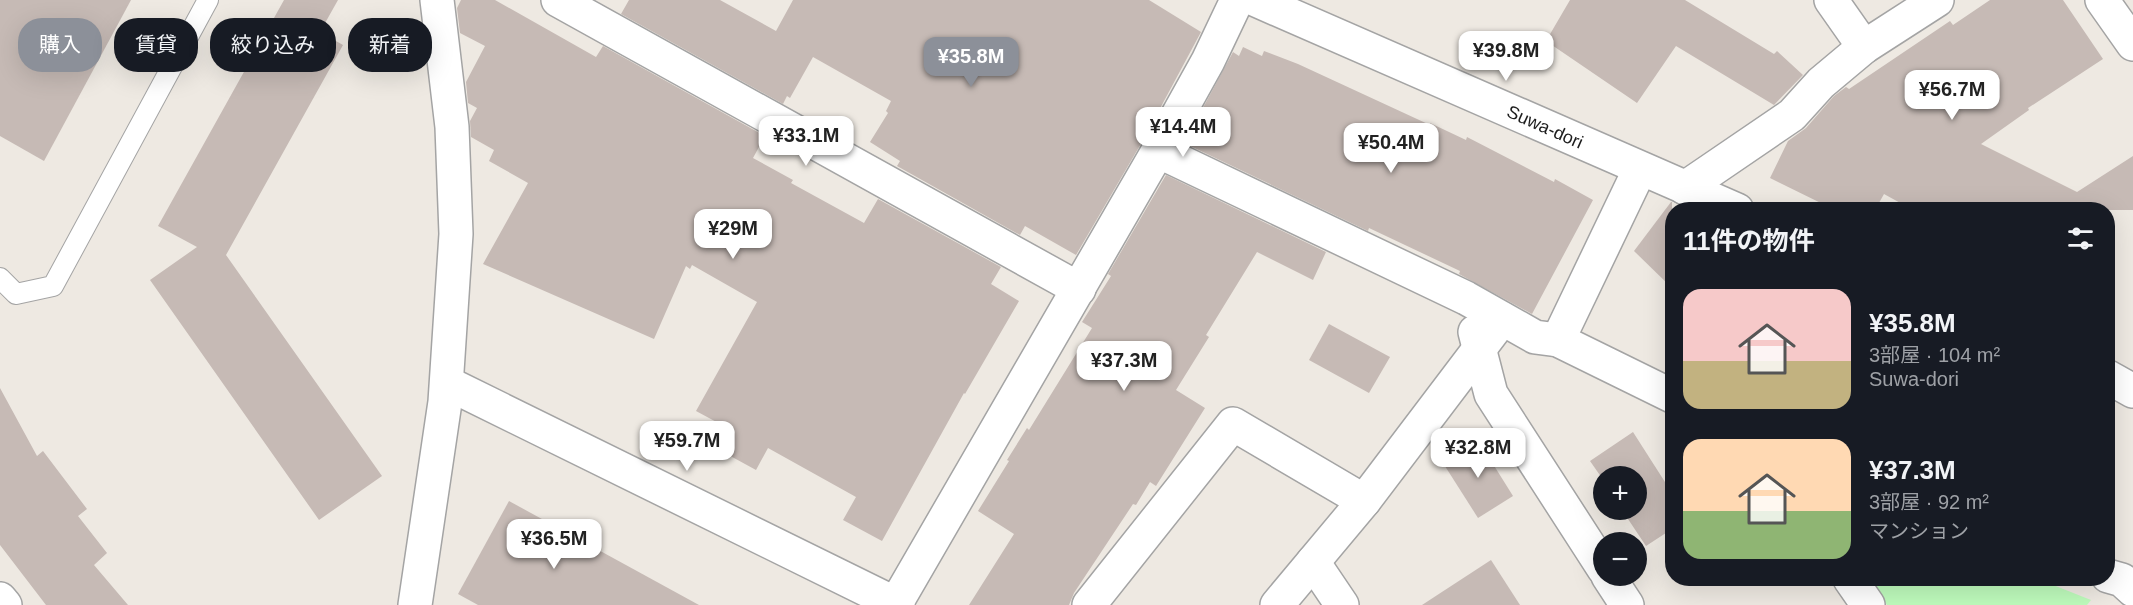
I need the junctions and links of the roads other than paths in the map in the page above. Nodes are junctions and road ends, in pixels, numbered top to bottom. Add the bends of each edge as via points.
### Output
1 (208, 0) edge
2 (437, 0) edge
3 (558, 0) edge
4 (1237, 0) edge
5 (1256, 0) edge
6 (1831, 0) edge
7 (1937, 0) edge
8 (2102, 0) edge
9 (2133, 44) edge
10 (1864, 47) junction
11 (1158, 151) junction
12 (1640, 169) junction
13 (1684, 188) junction
14 (1718, 202) edge
15 (0, 278) edge
16 (1079, 289) junction
17 (1466, 298) junction
18 (1502, 319) junction
19 (1558, 340) junction
20 (1479, 348) junction
21 (2115, 381) edge
22 (447, 383) junction
23 (2133, 391) edge
24 (1665, 393) edge
25 (1364, 501) junction
26 (1593, 552) edge
27 (1313, 562) junction
28 (2115, 578) edge
29 (1615, 586) edge
30 (1855, 586) edge
31 (2133, 590) edge
32 (0, 599) edge
33 (897, 604) edge
34 (5, 605) edge
35 (416, 605) edge
36 (1089, 605) edge
37 (1277, 605) edge
38 (1342, 605) edge
39 (1627, 605) edge
40 (1868, 605) edge

1 - 15 lane via 53,286 16,294
2 - 22 street via 452,127 456,234
3 - 16 street
4 - 11 street
5 - 12 street, Suwa-dori
6 - 10 street
7 - 10 street
8 - 9 street
10 - 13 street via 1821,83 1792,115
11 - 16 street
11 - 17 street
12 - 13 street, Suwa-dori
12 - 19 street
13 - 14 street, Suwa-dori
16 - 33 street
17 - 18 street
17 - 20 street
18 - 19 street via 1535,337
18 - 20 street
19 - 24 street
20 - 25 street
20 - 26 street via 1491,394
21 - 23 street
22 - 33 street
22 - 35 street
25 - 27 street
25 - 36 street via 1233,424
27 - 37 street
27 - 38 street
28 - 31 street
29 - 39 street
30 - 40 street
32 - 34 street

